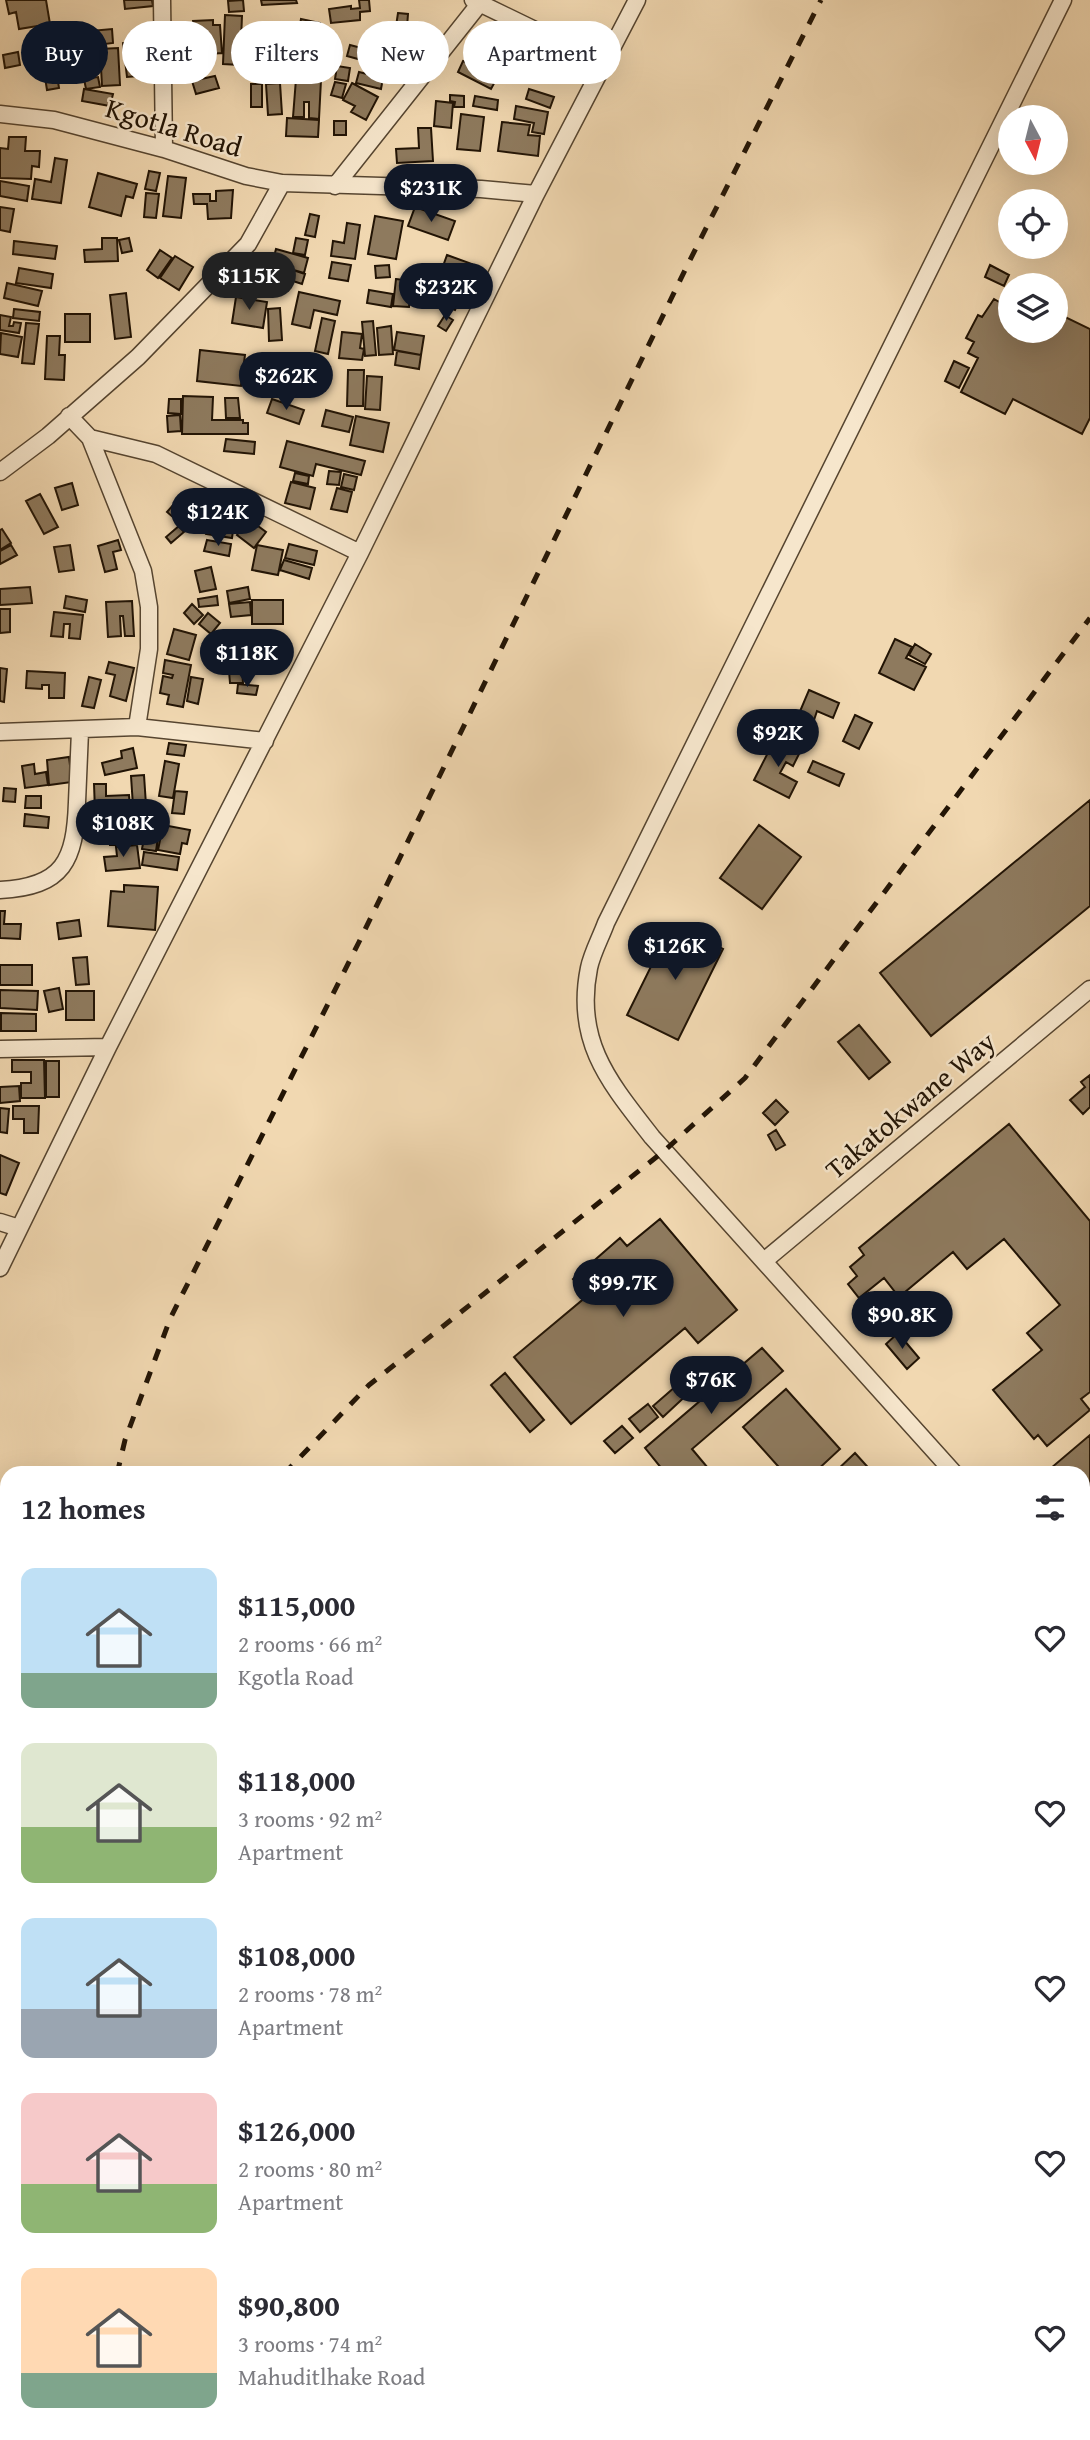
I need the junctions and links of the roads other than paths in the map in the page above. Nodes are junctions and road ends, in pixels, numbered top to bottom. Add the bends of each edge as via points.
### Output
1 (162, 0) edge
2 (637, 0) edge
3 (1063, 0) edge
4 (477, 2) edge
5 (516, 21) edge
6 (621, 32) edge
7 (594, 84) edge
8 (0, 114) edge
9 (164, 149) junction
10 (282, 183) junction
11 (335, 186) junction
12 (536, 194) junction
13 (69, 416) junction
14 (90, 438) junction
15 (0, 472) edge
16 (360, 553) junction
17 (137, 727) junction
18 (80, 731) junction
19 (0, 732) edge
20 (265, 741) junction
21 (0, 890) edge
22 (1090, 989) edge
23 (108, 1047) junction
24 (0, 1049) edge
25 (0, 1222) edge
26 (19, 1228) junction
27 (764, 1261) junction
28 (0, 1268) edge
29 (948, 1466) edge

1 - 9 street
2 - 6 street
3 - 27 street via 606,923 589,966 585,1006 592,1045 607,1080 663,1151
4 - 5 street
4 - 11 street
7 - 12 street
8 - 9 street, Kgotla Road via 54,120
9 - 10 street, Kgotla Road
10 - 11 street, Kgotla Road
10 - 13 street via 248,244 138,357
11 - 12 street, Kgotla Road via 481,188
12 - 16 street
13 - 14 street
13 - 15 street
14 - 16 street via 156,454
14 - 17 street via 139,558 147,595 149,649
16 - 20 street
17 - 18 street
17 - 20 street
18 - 19 street
18 - 21 street via 76,836 71,855 45,881
20 - 23 street
22 - 27 street, Takatokwane Way
23 - 24 street
23 - 26 street
25 - 26 street
26 - 28 street
27 - 29 street

